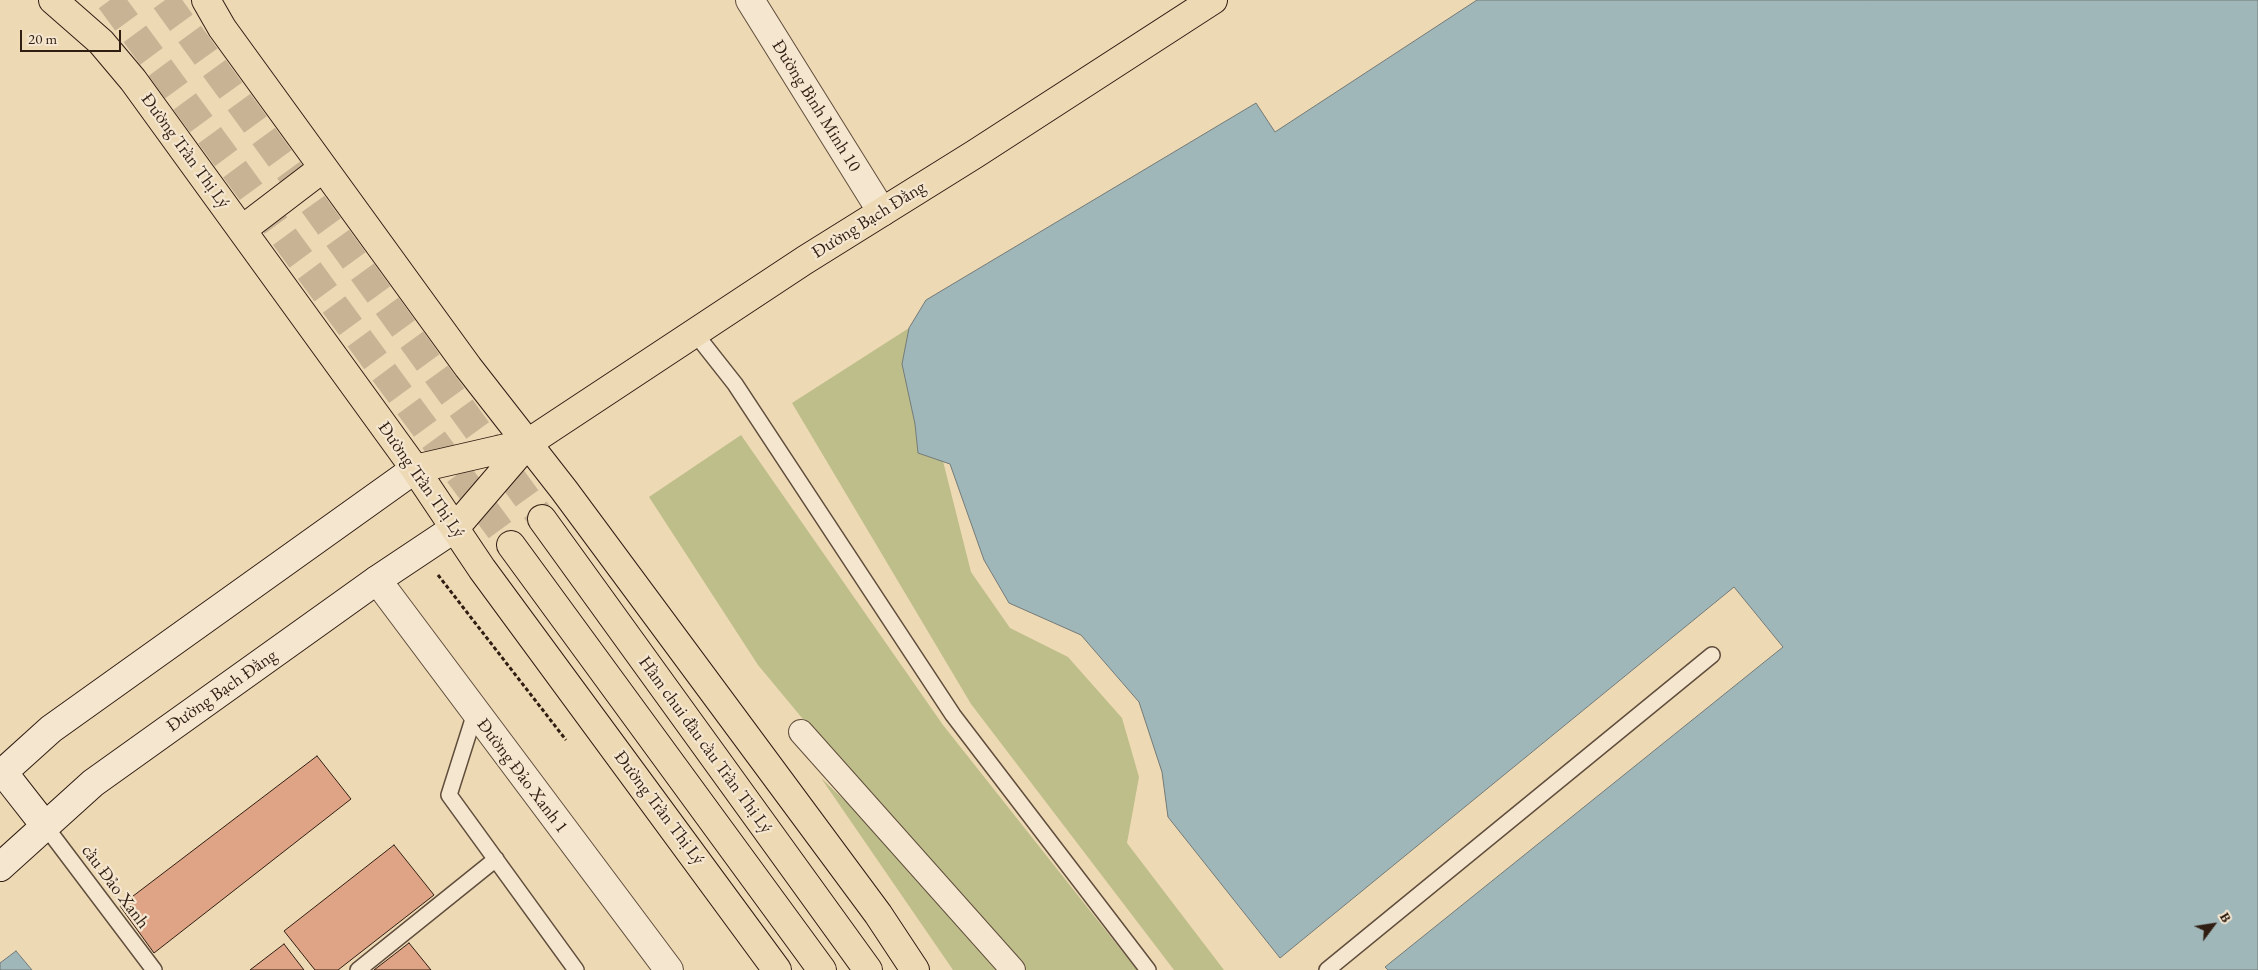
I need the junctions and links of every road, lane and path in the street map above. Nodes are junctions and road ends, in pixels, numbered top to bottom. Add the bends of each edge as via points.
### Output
1 (53, 0) edge
2 (206, 0) edge
3 (750, 0) edge
4 (1213, 0) edge
5 (323, 168) junction
6 (882, 212) junction
7 (243, 229) junction
8 (694, 332) junction
9 (528, 443) junction
10 (415, 469) junction
11 (542, 519) tunnel mouth
12 (455, 528) junction
13 (511, 545) tunnel mouth
14 (378, 580) junction
15 (1712, 655) dead end
16 (475, 713) junction
17 (801, 732) dead end
18 (1, 772) edge
19 (46, 826) junction
20 (496, 859) junction
21 (0, 867) edge
22 (154, 970) edge
23 (358, 970) edge
24 (576, 970) edge
25 (669, 970) edge
26 (777, 970) edge
27 (822, 970) edge
28 (868, 970) edge
29 (914, 970) edge
30 (1013, 970) edge
31 (1148, 970) edge
32 (1327, 970) edge

1 - 7 main road, Đường Trần Thị Lý via 101,42 133,80
2 - 5 main road via 222,28
3 - 6 main road, Đường Bình Minh 10
4 - 6 main road, Đường Bạch Đằng
5 - 7 main road
5 - 9 main road via 468,367
6 - 8 main road, Đường Bạch Đằng
7 - 10 main road, Đường Trần Thị Lý
8 - 9 main road, Đường Bạch Đằng
8 - 31 lane via 735,384 953,716
9 - 10 main road
9 - 12 main road
9 - 29 main road via 878,914
10 - 12 main road, Đường Trần Thị Lý
10 - 18 main road via 51,729
11 - 28 main road, Hầm chui đầu cầu Trần Thị Lý
12 - 14 main road, Đường Bạch Đằng
12 - 26 main road, Đường Trần Thị Lý
13 - 27 main road, Hầm chui đầu cầu Trần Thị Lý
14 - 16 main road, Đường Đảo Xanh 1
14 - 19 main road, Đường Bạch Đằng via 93,783
15 - 32 lane
16 - 20 lane via 449,795
16 - 25 main road, Đường Đảo Xanh 1
17 - 30 street
18 - 19 main road
19 - 21 main road, Đường Bạch Đằng
19 - 22 lane, cầu Đảo Xanh
20 - 23 lane
20 - 24 lane

